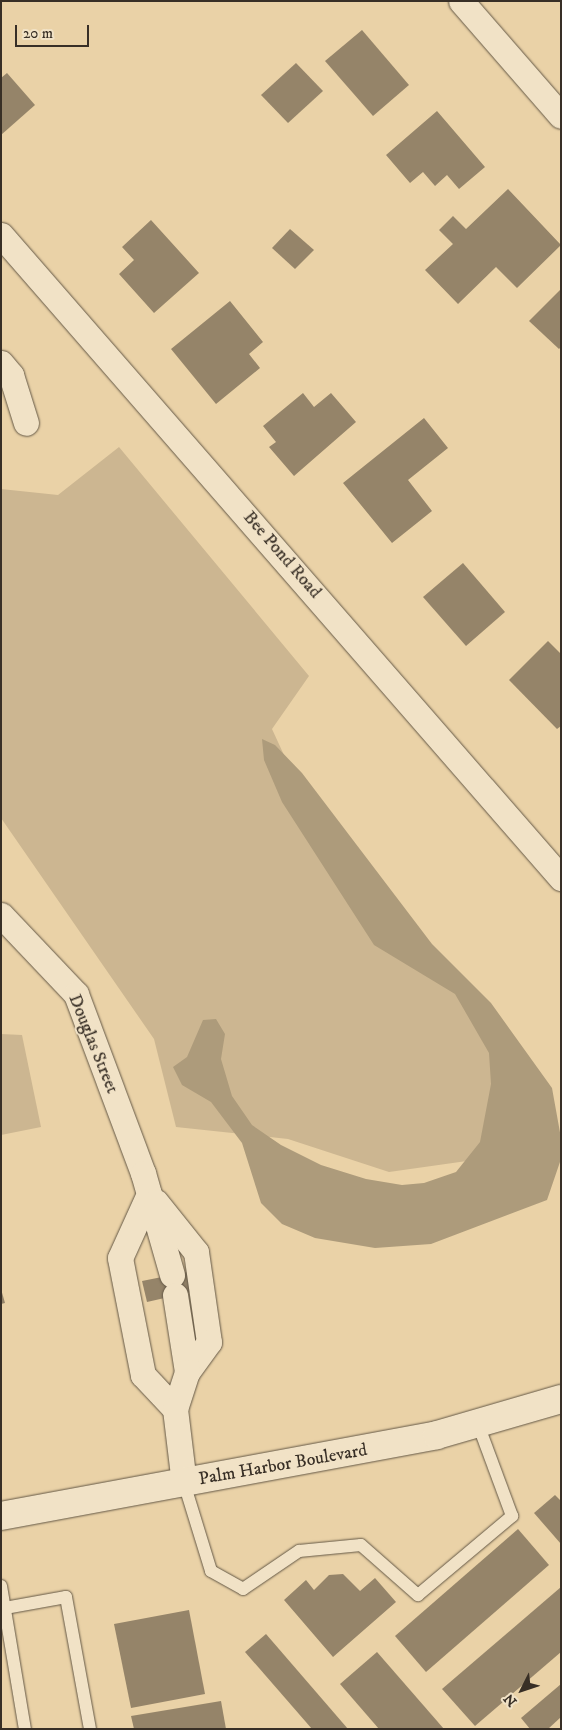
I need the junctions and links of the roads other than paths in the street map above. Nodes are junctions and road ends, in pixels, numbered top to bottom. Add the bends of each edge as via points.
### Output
1 (461, 1) edge
2 (561, 116) edge
3 (1, 234) edge
4 (1, 363) edge
5 (26, 423) dead end
6 (561, 878) edge
7 (1, 915) edge
8 (149, 1194) junction
9 (187, 1372) junction
10 (561, 1399) edge
11 (175, 1409) junction
12 (478, 1424) junction
13 (184, 1483) junction
14 (1, 1516) edge
15 (1, 1586) edge
16 (5, 1608) junction
17 (25, 1729) edge
18 (90, 1729) edge

1 - 2 street
3 - 6 street, Bee Pond Road
4 - 5 street via 12,375
7 - 8 street, Douglas Street via 76,994
8 - 9 street, Douglas Street via 174,1285
8 - 9 street via 196,1252 209,1342
8 - 11 street via 120,1258 142,1375
9 - 11 street, Douglas Street
10 - 12 main road, Palm Harbor Boulevard
11 - 13 street, Douglas Street
12 - 13 main road, Palm Harbor Boulevard via 324,1458
12 - 13 lane via 512,1516 418,1595 361,1546 299,1551 244,1588 211,1571
13 - 14 main road, Palm Harbor Boulevard
15 - 16 lane
16 - 17 lane
16 - 18 lane via 66,1597

